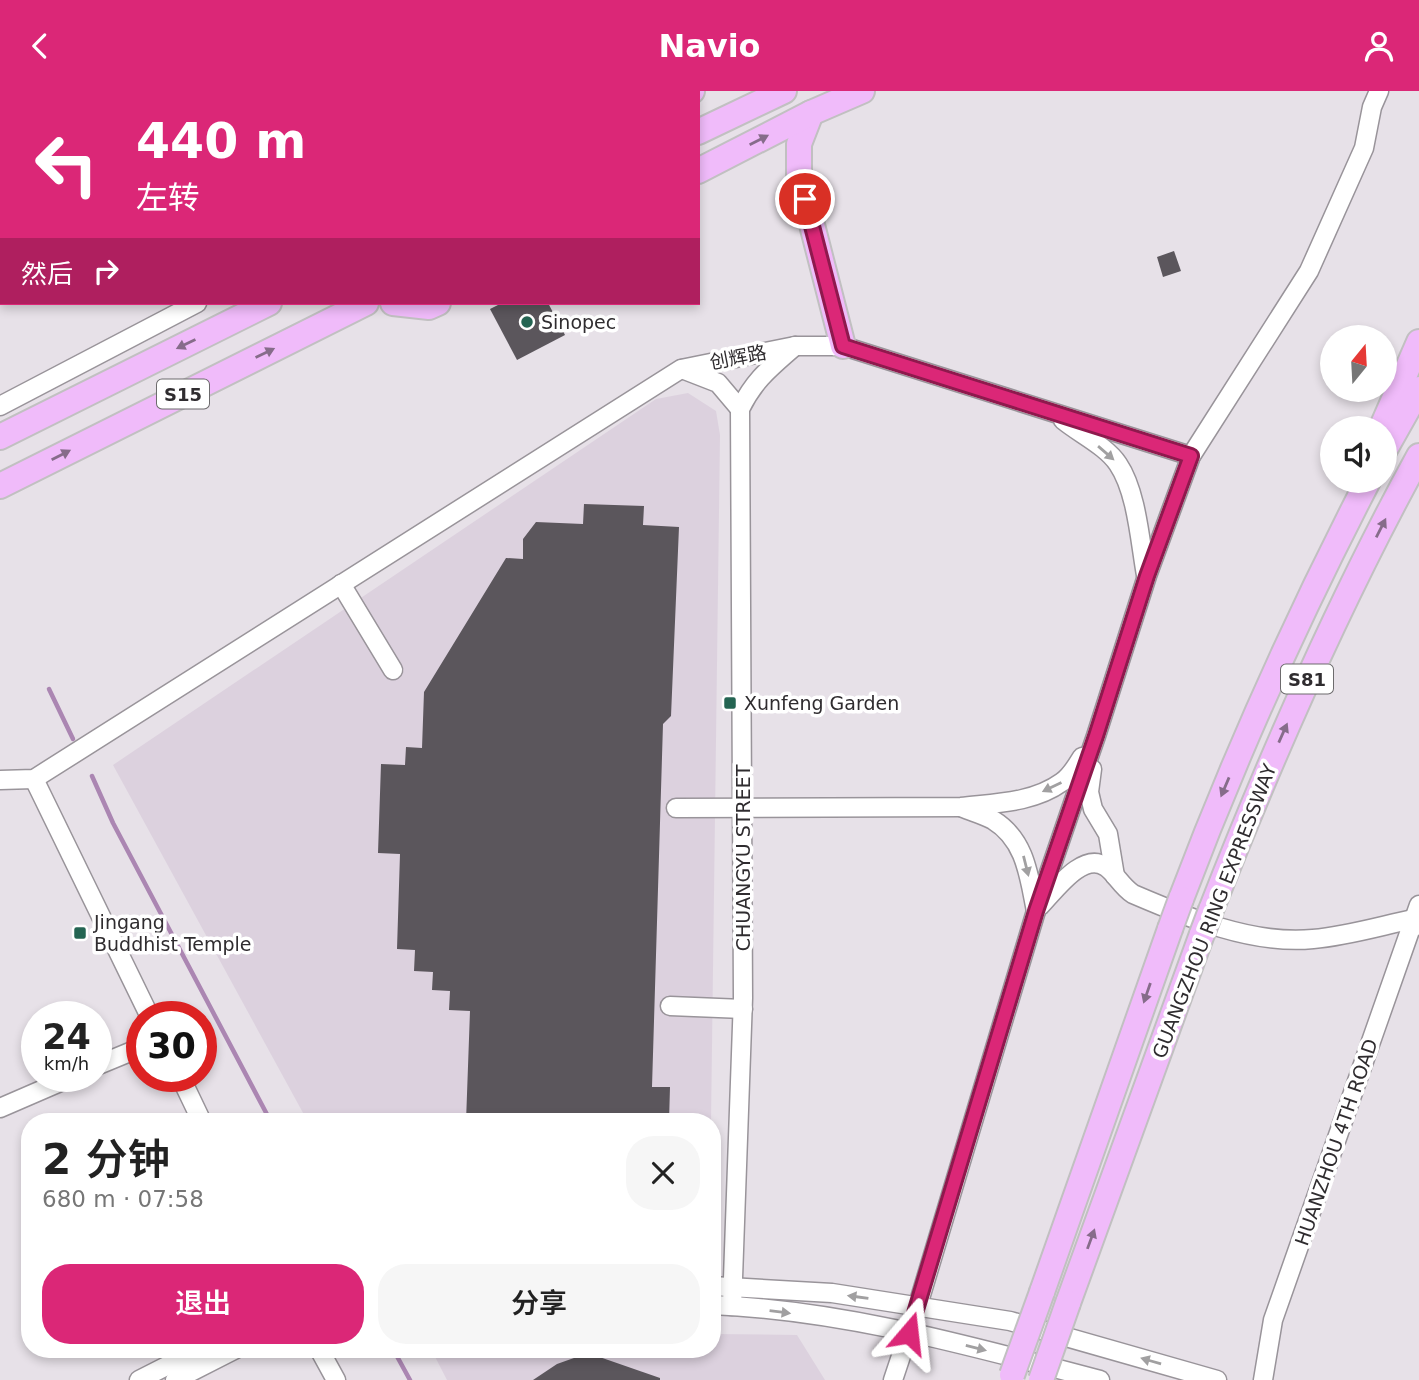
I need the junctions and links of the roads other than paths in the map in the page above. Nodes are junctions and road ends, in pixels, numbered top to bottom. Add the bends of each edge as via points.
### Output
1 (785, 91) edge
2 (862, 91) edge
3 (1378, 91) edge
4 (811, 113) junction
5 (700, 131) edge
6 (700, 170) edge
7 (193, 305) edge
8 (265, 305) edge
9 (362, 305) edge
10 (411, 305) edge
11 (434, 305) edge
12 (1419, 342) edge
13 (794, 346) junction
14 (843, 346) junction
15 (681, 369) junction
16 (1419, 389) edge
17 (0, 407) edge
18 (740, 409) junction
19 (1052, 412) junction
20 (1387, 416) edge
21 (1397, 428) edge
22 (0, 437) edge
23 (1191, 456) junction
24 (1419, 456) edge
25 (0, 486) edge
26 (1353, 493) edge
27 (1362, 493) edge
28 (1147, 576) junction
29 (341, 584) junction
30 (1280, 664) junction
31 (393, 670) dead end
32 (1096, 736) junction
33 (34, 779) junction
34 (0, 780) edge
35 (961, 807) junction
36 (676, 808) dead end
37 (742, 808) junction
38 (1115, 876) junction
39 (1036, 911) junction
40 (1417, 919) edge
41 (142, 1001) edge
42 (670, 1006) dead end
43 (743, 1009) junction
44 (37, 1092) edge
45 (188, 1092) edge
46 (0, 1108) edge
47 (198, 1113) edge
48 (721, 1286) edge
49 (733, 1287) junction
50 (721, 1305) edge
51 (918, 1305) junction
52 (733, 1306) junction
53 (909, 1333) junction
54 (182, 1358) edge
55 (218, 1358) edge
56 (323, 1358) edge
57 (1011, 1377) edge
58 (139, 1380) edge
59 (175, 1380) edge
60 (336, 1380) edge
61 (893, 1380) edge
62 (1041, 1380) edge
63 (1100, 1380) edge
64 (1217, 1380) edge
65 (1263, 1380) edge

1 - 5 highway
2 - 4 highway
3 - 23 street via 1364,149 1309,271
6 -> 4 highway
4 - 14 highway via 799,144 799,174
7 - 17 street
8 -> 22 highway, S15
25 -> 9 highway, S15
10 - 11 highway
12 - 20 highway
13 - 14 street, 创辉路
13 - 15 street, 创辉路
13 - 18 street via 759,377
14 - 19 street, 创辉路
15 - 18 street via 718,383
15 - 29 street
16 - 21 highway
18 - 37 street, CHUANGYU STREET
19 - 23 street, 创辉路
19 -> 28 street via 1118,464 1132,502
23 - 28 street
62 -> 24 highway, GUANGZHOU RING EXPRESSWAY / S81, bridge via 1202,934 1278,745 1370,548
26 - 30 highway
27 - 30 highway, GUANGZHOU RING EXPRESSWAY / S81
28 - 32 street
29 - 31 street
29 - 33 street
30 -> 57 highway, GUANGZHOU RING EXPRESSWAY / S81, bridge via 1223,790 1181,899
32 -> 35 street via 1062,782 1027,799
32 - 38 street via 1089,792 1108,834
32 - 39 street
33 - 34 street
33 - 41 street
35 - 37 street
35 -> 39 street via 992,820 1020,848
36 - 37 street
37 - 43 street, CHUANGYU STREET
38 - 39 street via 1097,863 1083,865
38 - 40 street via 1125,888 1144,898 1233,932 1265,937 1313,939
39 - 51 street
40 - 65 street, HUANZHOU 4TH ROAD via 1273,1320
42 - 43 street
43 - 49 street, CHUANGYU STREET
44 - 46 street
45 - 47 street
48 - 49 street
51 -> 49 street via 832,1293
49 - 52 street, CHUANGYU STREET
50 - 52 street
51 - 53 street
64 -> 51 street via 1010,1321
52 -> 53 street
53 - 61 street
53 -> 63 street
54 - 58 street
55 - 59 street
56 - 60 street

